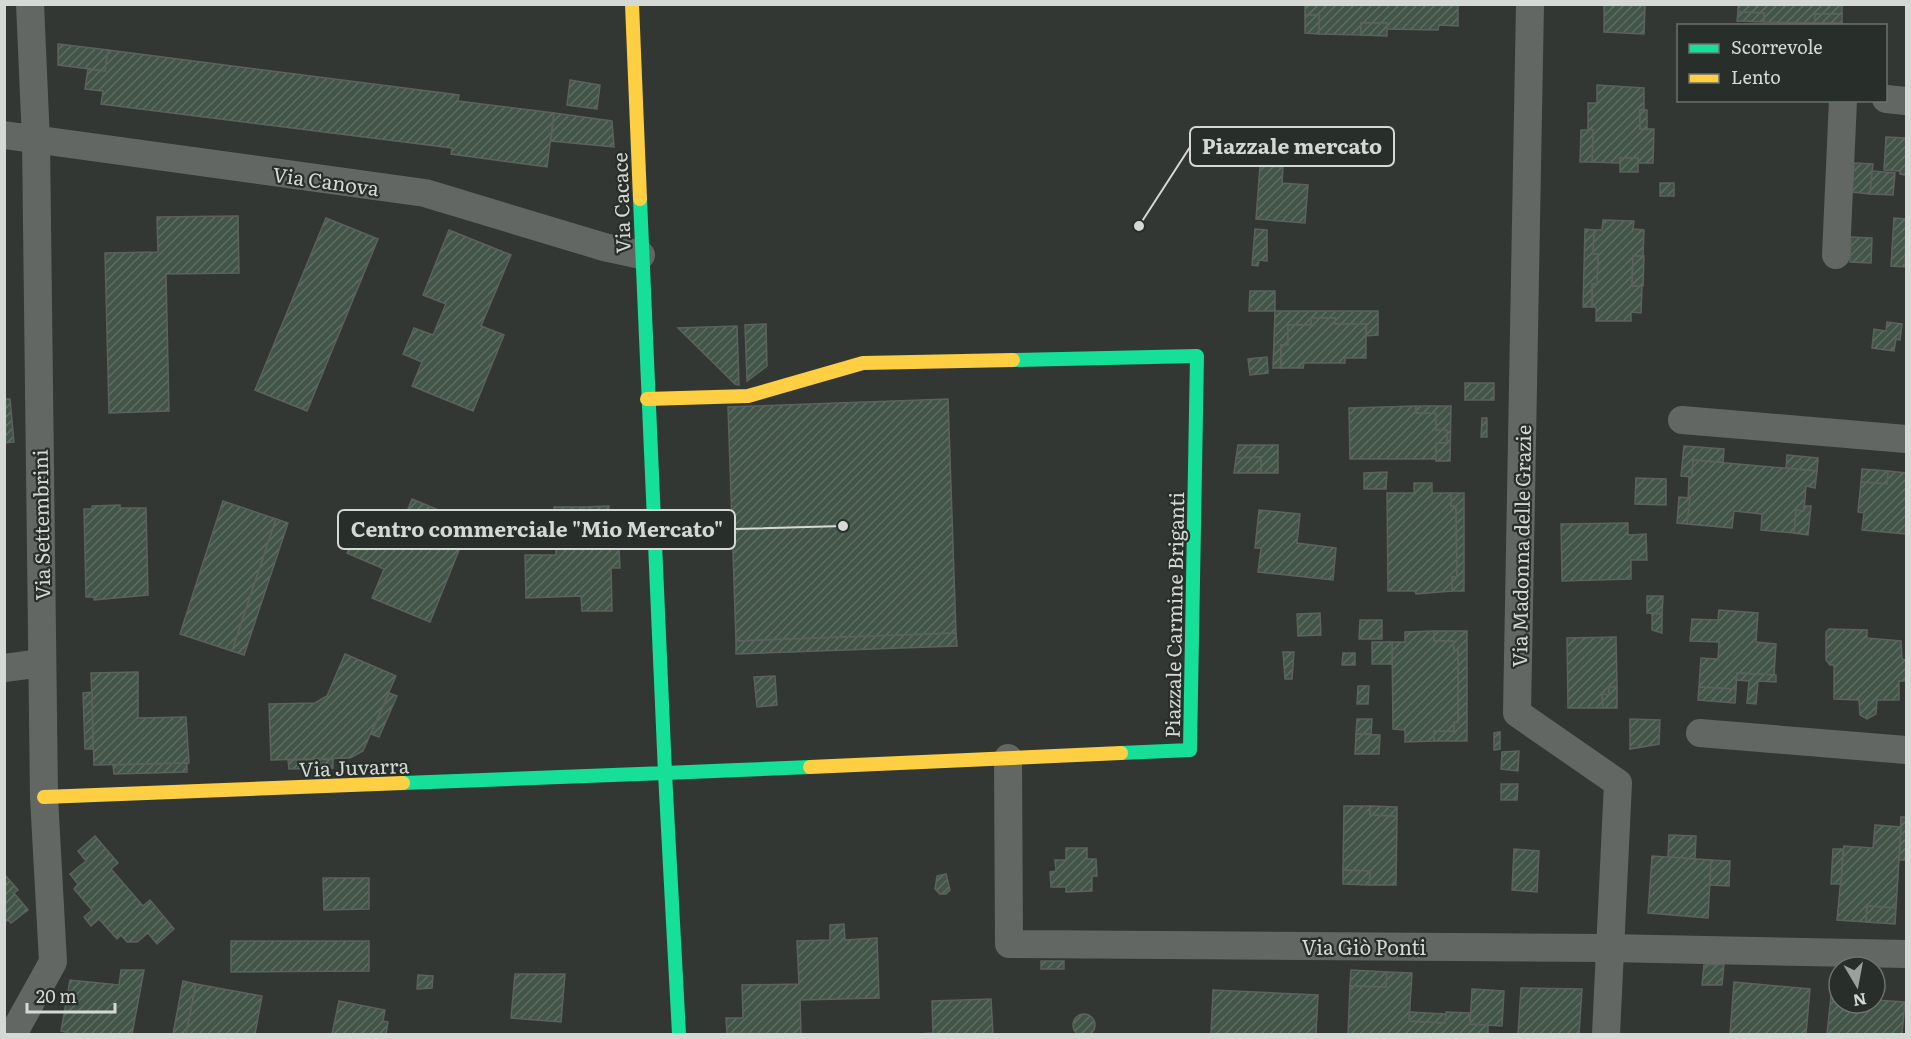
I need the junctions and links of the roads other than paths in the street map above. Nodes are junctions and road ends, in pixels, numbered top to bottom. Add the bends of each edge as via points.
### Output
1 (30, 4) edge
2 (632, 4) edge
3 (1530, 4) edge
4 (1887, 99) edge
5 (1906, 101) edge
6 (1843, 102) edge
7 (4, 135) edge
8 (36, 141) junction
9 (641, 255) junction
10 (1836, 255) dead end
11 (647, 399) junction
12 (1682, 420) dead end
13 (1906, 440) edge
14 (42, 663) junction
15 (4, 668) edge
16 (1700, 733) dead end
17 (1906, 750) edge
18 (1008, 758) junction
19 (665, 774) junction
20 (44, 797) junction
21 (1608, 948) junction
22 (1906, 954) edge
23 (13, 1035) edge
24 (679, 1035) edge
25 (1606, 1035) edge

1 - 8 street, Via Settembrini
2 - 9 street, Via Cacace
3 - 21 street, Via Madonna delle Grazie via 1517,713 1618,783
4 - 5 street
6 - 10 street
7 - 8 street, Via Canova
8 - 9 street, Via Canova via 425,193
8 - 14 street, Via Settembrini
9 - 11 street, Via Cacace
11 - 18 street, Piazzale Carmine Briganti via 748,396 863,363 1197,356 1190,750
11 - 19 street, Via Cacace
12 - 13 street
14 - 15 street
14 - 20 street, Via Settembrini
16 - 17 street
18 - 19 street, Piazzale Carmine Briganti
18 - 21 street, Via Giò Ponti via 1009,944
19 - 20 street, Via Juvarra
19 - 24 street
20 - 23 street, Via Settembrini via 53,962
21 - 22 street, Via Giò Ponti
21 - 25 street, Via Madonna delle Grazie

